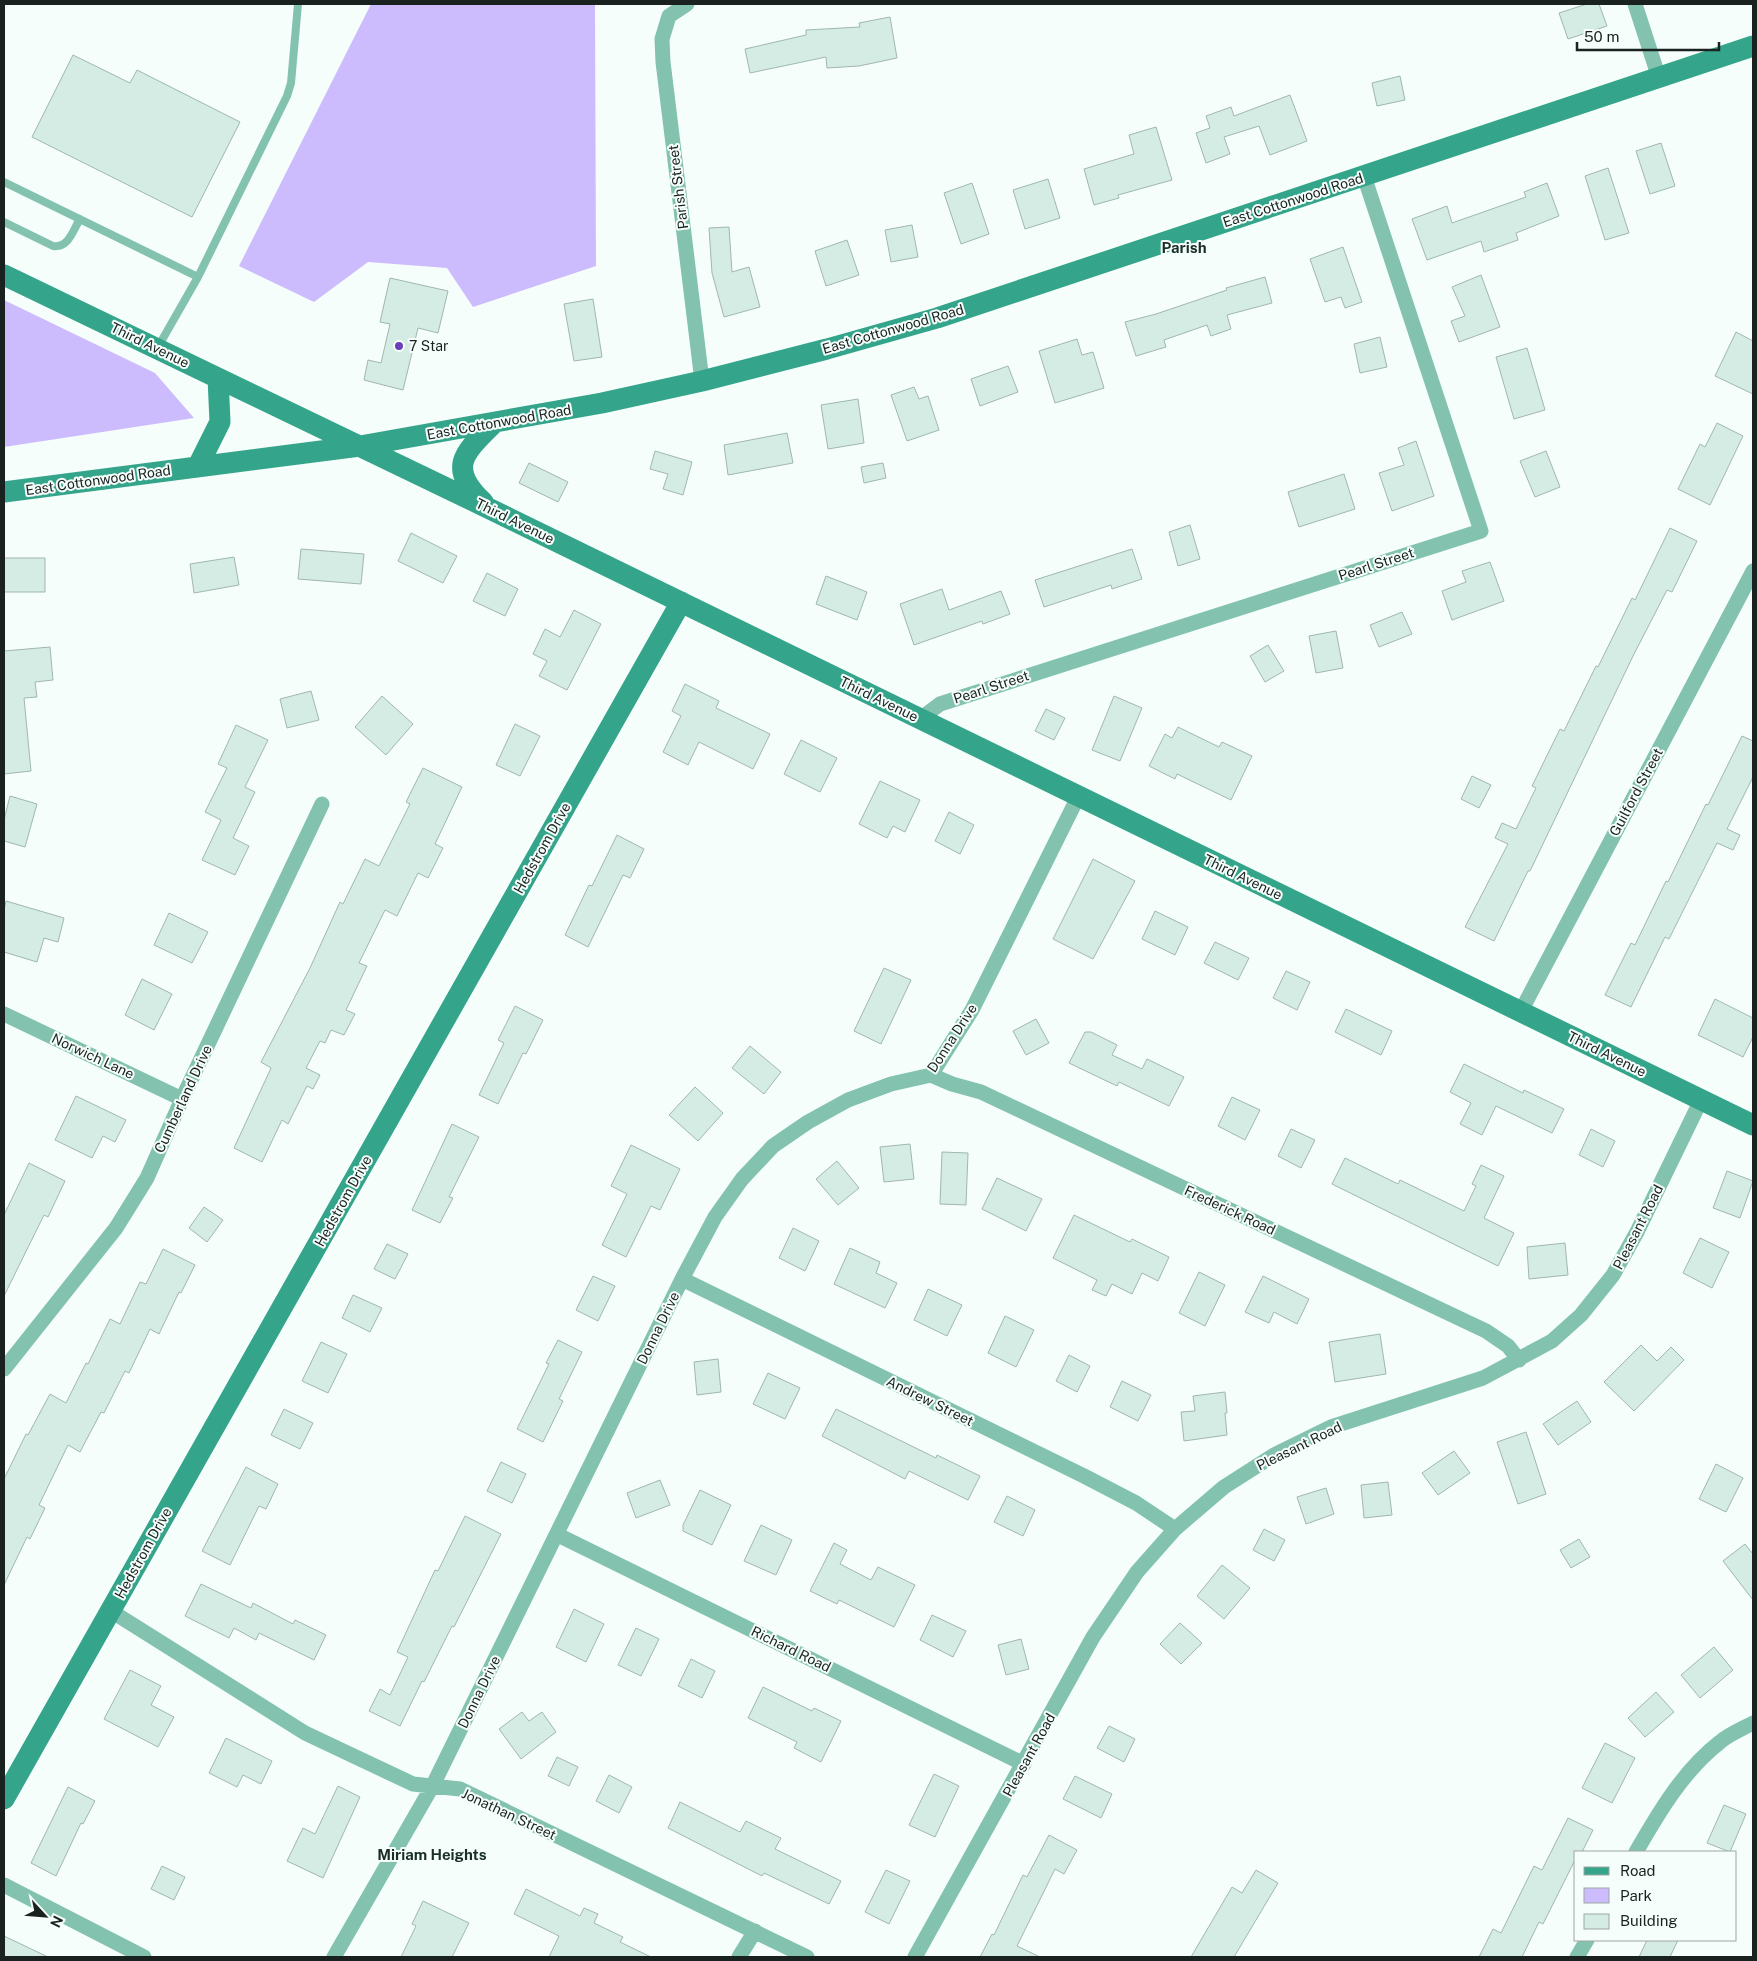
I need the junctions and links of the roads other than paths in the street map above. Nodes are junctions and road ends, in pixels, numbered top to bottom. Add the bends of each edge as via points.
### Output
1 (298, 4) edge
2 (687, 4) edge
3 (1635, 4) edge
4 (1753, 46) edge
5 (1659, 78) junction
6 (1364, 176) junction
7 (4, 182) edge
8 (80, 219) junction
9 (4, 222) edge
10 (4, 275) edge
11 (198, 277) junction
12 (158, 349) junction
13 (218, 378) junction
14 (702, 381) junction
15 (494, 423) junction
16 (360, 446) junction
17 (198, 466) junction
18 (4, 492) edge
19 (490, 509) junction
20 (1753, 572) edge
21 (681, 602) junction
22 (920, 719) junction
23 (1078, 797) junction
24 (322, 804) dead end
25 (1520, 1013) junction
26 (4, 1014) edge
27 (931, 1075) junction
28 (182, 1099) junction
29 (1701, 1100) junction
30 (1753, 1125) edge
31 (682, 1280) junction
32 (1519, 1360) junction
33 (4, 1369) edge
34 (1175, 1529) junction
35 (558, 1535) junction
36 (111, 1611) junction
37 (1753, 1722) edge
38 (1024, 1764) junction
39 (433, 1785) junction
40 (4, 1799) edge
41 (1637, 1851) edge
42 (4, 1885) edge
43 (755, 1931) junction
44 (1586, 1941) edge
45 (144, 1957) edge
46 (334, 1957) edge
47 (739, 1957) edge
48 (807, 1957) edge
49 (915, 1957) edge
50 (1577, 1957) edge

1 - 11 lane via 287,96
2 - 14 street, Parish Street via 669,16 662,39
3 - 5 street
4 - 5 street, East Cottonwood Road
5 - 6 street, East Cottonwood Road
6 - 14 street, East Cottonwood Road via 937,318
6 - 22 street, Pearl Street via 1481,531 940,704
7 - 8 lane
8 - 9 lane via 69,238 59,247
8 - 11 lane
10 - 12 street, Third Avenue
11 - 12 lane
12 - 13 street, Third Avenue
13 - 16 street, Third Avenue
13 - 17 street via 220,422
14 - 15 street, East Cottonwood Road
15 - 16 street, East Cottonwood Road
15 - 19 street via 472,445 462,468 464,480
16 - 17 street, East Cottonwood Road
16 - 19 street, Third Avenue
17 - 18 street, East Cottonwood Road
19 - 21 street, Third Avenue
20 - 25 street, Guilford Street
21 - 22 street, Third Avenue
21 - 36 street, Hedstrom Drive
22 - 23 street, Third Avenue
23 - 25 street, Third Avenue
23 - 27 street, Donna Drive via 972,1010
24 - 28 street, Cumberland Drive
25 - 29 street, Third Avenue
26 - 28 street, Norwich Lane
27 - 31 street, Donna Drive via 891,1084 848,1100 773,1146 742,1179 715,1217
27 - 32 street, Frederick Road via 981,1092 1486,1331 1508,1346
28 - 33 street, Cumberland Drive via 147,1178 116,1228
29 - 30 street, Third Avenue
29 - 32 street, Pleasant Road via 1613,1275 1581,1314 1552,1341
31 - 34 street, Andrew Street via 1084,1476 1136,1503
31 - 35 street, Donna Drive
32 - 34 street, Pleasant Road via 1483,1378 1331,1427 1274,1455 1224,1487
34 - 38 street, Pleasant Road via 1137,1572 1094,1638
35 - 38 street, Richard Road
35 - 39 street, Donna Drive
36 - 39 street, Jonathan Street via 305,1733 413,1784
36 - 40 street, Hedstrom Drive
37 - 41 street via 1720,1741 1684,1776
38 - 49 street, Pleasant Road
39 - 43 street, Jonathan Street via 460,1789
39 - 46 street, Donna Drive
42 - 45 street
43 - 47 street
43 - 48 street, Jonathan Street
44 - 50 street

